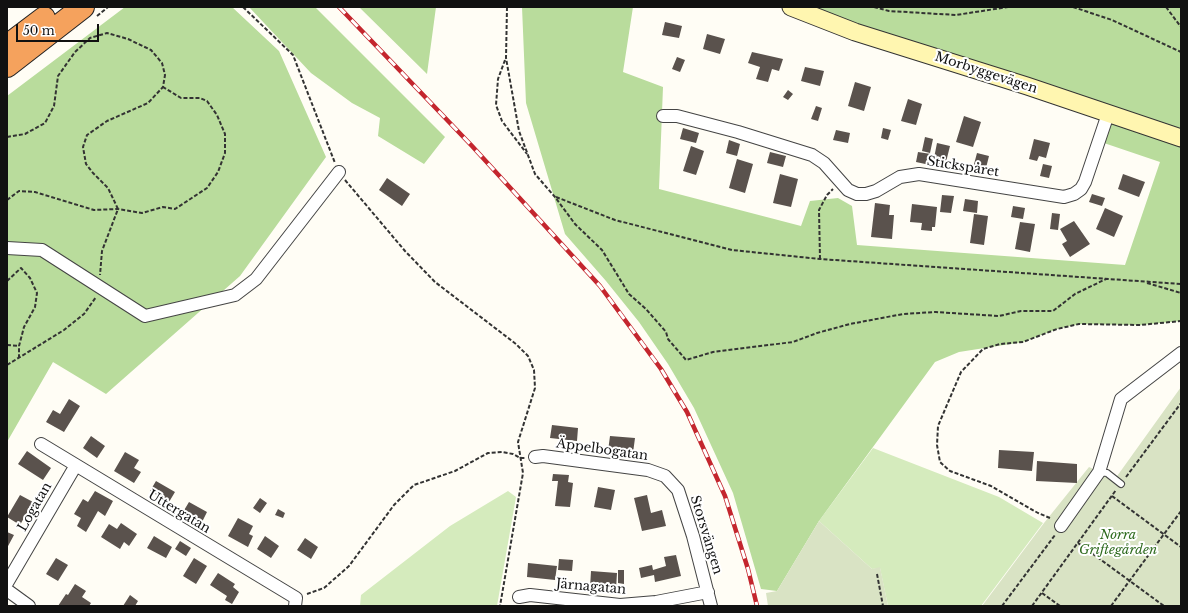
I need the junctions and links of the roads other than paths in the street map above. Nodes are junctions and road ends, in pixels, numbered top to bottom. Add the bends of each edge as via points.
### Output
1 (60, 7) edge
2 (83, 7) edge
3 (790, 7) edge
4 (7, 46) edge
5 (7, 66) edge
6 (1108, 114) junction
7 (663, 116) dead end
8 (1181, 138) edge
9 (339, 172) road end
10 (7, 248) edge
11 (1181, 352) edge
12 (41, 444) dead end
13 (535, 457) road end
14 (76, 465) junction
15 (1099, 472) junction
16 (664, 476) joint
17 (1121, 484) road end
18 (1062, 526) road end
19 (7, 583) edge
20 (7, 590) edge
21 (708, 592) junction
22 (519, 597) dead end
23 (296, 602) edge
24 (29, 606) edge
25 (711, 606) edge

1 - 4 highway
2 - 5 highway
3 - 6 street, Morbyggevägen via 855,32
6 - 7 street, Stickspåret via 1085,182 1081,189 1064,197 919,174 900,177 866,194 852,192 840,183 824,163 812,155 677,116
6 - 8 street, Morbyggevägen
9 - 10 street via 256,280 234,295 145,316 42,250
11 - 15 street via 1121,399
12 - 14 street, Uttergatan
13 - 16 street, Äppelbogatan via 648,470
14 - 19 street, Logatan
14 - 23 street, Uttergatan
15 - 17 lane via 1107,473
15 - 18 street
16 - 21 street, Storsvängen via 678,490
20 - 24 street
21 - 22 street, Järnagatan via 620,606 530,595
21 - 25 street, Storsvängen

